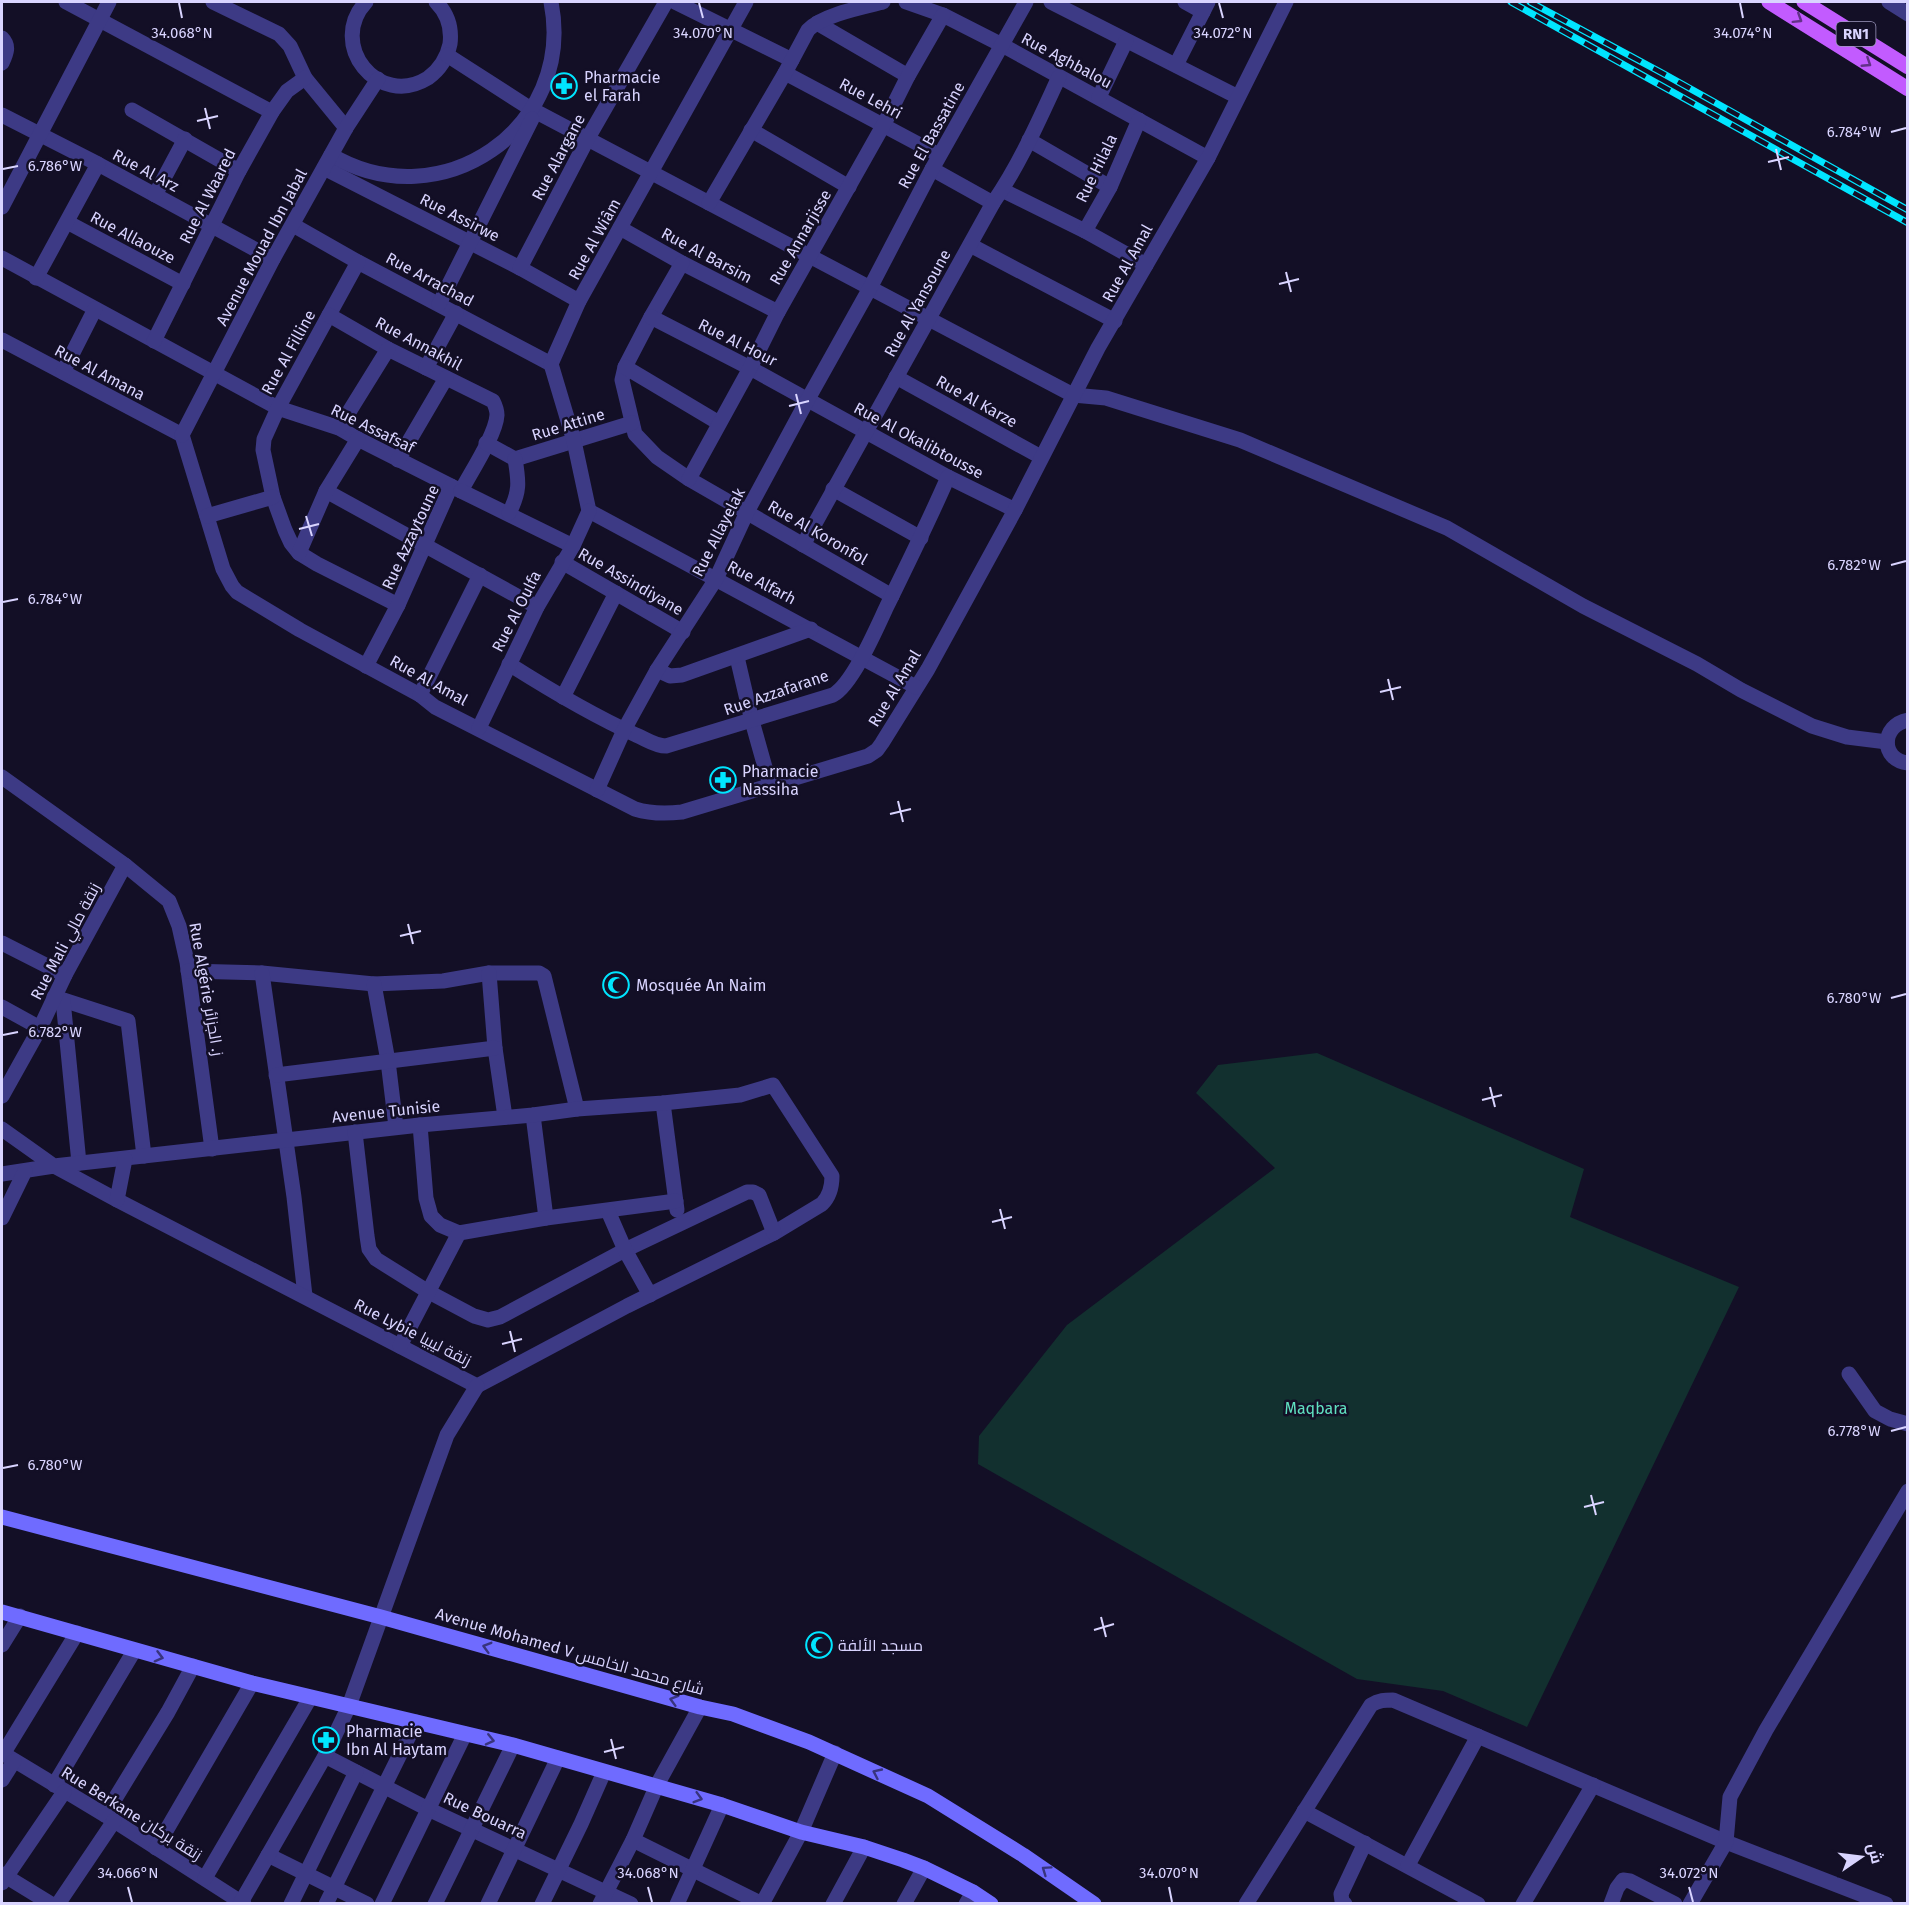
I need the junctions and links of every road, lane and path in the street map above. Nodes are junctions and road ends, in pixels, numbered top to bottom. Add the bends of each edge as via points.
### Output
1 (66, 2) edge
2 (109, 2) edge
3 (213, 2) edge
4 (436, 2) edge
5 (551, 2) edge
6 (666, 2) edge
7 (675, 2) edge
8 (746, 2) edge
9 (883, 2) edge
10 (906, 2) edge
11 (1026, 2) edge
12 (1185, 2) edge
13 (1286, 2) edge
14 (1769, 2) edge
15 (1804, 2) edge
16 (1889, 2) edge
17 (1056, 3) edge
18 (358, 4) edge
19 (1206, 7) edge
20 (835, 8) edge
21 (1908, 14) edge
22 (943, 15) junction
23 (99, 20) junction
24 (817, 23) junction
25 (730, 29) junction
26 (2, 38) edge
27 (1126, 41) junction
28 (1002, 45) junction
29 (447, 55) junction
30 (2, 63) edge
31 (1176, 64) junction
32 (788, 67) junction
33 (1908, 67) edge
34 (908, 76) junction
35 (1059, 77) junction
36 (305, 78) junction
37 (378, 79) junction
38 (1908, 89) edge
39 (1099, 97) junction
40 (1238, 97) junction
41 (132, 110) dead end
42 (534, 110) junction
43 (272, 112) junction
44 (2, 115) edge
45 (1139, 120) junction
46 (884, 124) junction
47 (345, 128) junction
48 (752, 130) junction
49 (38, 134) junction
50 (588, 138) junction
51 (185, 139) junction
52 (1029, 140) junction
53 (939, 155) junction
54 (1208, 158) junction
55 (328, 161) junction
56 (98, 164) junction
57 (932, 169) junction
58 (239, 171) junction
59 (652, 172) junction
60 (849, 187) junction
61 (1110, 187) junction
62 (6, 189) edge
63 (155, 195) junction
64 (998, 196) junction
65 (709, 203) junction
66 (2, 207) edge
67 (67, 222) junction
68 (211, 225) junction
69 (293, 225) junction
70 (620, 228) junction
71 (1085, 231) junction
72 (470, 243) junction
73 (970, 245) junction
74 (810, 256) junction
75 (2, 258) edge
76 (273, 259) junction
77 (358, 262) junction
78 (682, 263) junction
79 (1146, 265) junction
80 (520, 268) junction
81 (36, 278) junction
82 (183, 284) junction
83 (870, 288) junction
84 (579, 301) junction
85 (439, 304) junction
86 (95, 309) junction
87 (778, 312) junction
88 (456, 313) junction
89 (329, 315) junction
90 (651, 317) junction
91 (930, 320) junction
92 (1115, 321) junction
93 (2, 340) edge
94 (154, 341) junction
95 (388, 349) junction
96 (551, 364) junction
97 (625, 367) junction
98 (426, 368) junction
99 (750, 368) junction
100 (63, 372) junction
101 (214, 373) junction
102 (446, 378) junction
103 (896, 378) junction
104 (1072, 396) junction
105 (808, 399) junction
106 (493, 401) joint
107 (278, 408) junction
108 (632, 423) junction
109 (719, 423) junction
110 (339, 428) junction
111 (865, 433) junction
112 (182, 435) junction
113 (358, 439) junction
114 (574, 441) junction
115 (486, 443) junction
116 (1041, 457) junction
117 (515, 459) junction
118 (398, 460) junction
119 (948, 477) junction
120 (689, 478) junction
121 (456, 488) junction
122 (833, 489) junction
123 (326, 491) junction
124 (273, 497) junction
125 (1015, 510) junction
126 (589, 511) junction
127 (747, 512) junction
128 (509, 513) junction
129 (207, 516) junction
130 (921, 538) junction
131 (423, 544) junction
132 (803, 544) junction
133 (573, 546) junction
134 (300, 553) junction
135 (562, 562) junction
136 (480, 575) junction
137 (716, 579) junction
138 (616, 592) junction
139 (892, 596) junction
140 (398, 605) junction
141 (537, 607) junction
142 (811, 629) junction
143 (683, 632) junction
144 (862, 656) junction
145 (736, 657) junction
146 (509, 664) junction
147 (366, 666) junction
148 (657, 670) junction
149 (916, 687) junction
150 (420, 695) junction
151 (563, 698) junction
152 (1908, 720) edge
153 (752, 721) junction
154 (479, 728) junction
155 (624, 730) junction
156 (1887, 742) junction
157 (1908, 764) edge
158 (2, 777) edge
159 (770, 785) junction
160 (597, 790) junction
161 (125, 865) junction
162 (2, 943) edge
163 (188, 971) junction
164 (262, 973) junction
165 (489, 973) junction
166 (65, 975) junction
167 (374, 984) junction
168 (58, 998) junction
169 (2, 1007) edge
170 (40, 1028) junction
171 (495, 1048) junction
172 (388, 1061) junction
173 (276, 1075) junction
174 (773, 1085) joint
175 (2, 1096) edge
176 (663, 1103) junction
177 (577, 1109) junction
178 (533, 1115) junction
179 (505, 1117) junction
180 (420, 1125) junction
181 (396, 1127) junction
182 (2, 1129) edge
183 (355, 1132) junction
184 (284, 1140) junction
185 (212, 1149) junction
186 (144, 1156) junction
187 (125, 1159) junction
188 (79, 1163) junction
189 (54, 1166) junction
190 (25, 1171) junction
191 (2, 1174) edge
192 (117, 1200) junction
193 (676, 1201) junction
194 (608, 1210) junction
195 (2, 1218) edge
196 (546, 1218) junction
197 (679, 1223) junction
198 (459, 1233) junction
199 (774, 1233) junction
200 (626, 1250) junction
201 (427, 1291) junction
202 (650, 1295) junction
203 (305, 1296) junction
204 (400, 1346) junction
205 (1848, 1374) dead end
206 (477, 1386) junction
207 (1908, 1424) edge
208 (1908, 1491) edge
209 (2, 1517) edge
210 (2, 1612) edge
211 (20, 1616) junction
212 (381, 1617) junction
213 (77, 1632) junction
214 (2, 1645) edge
215 (134, 1651) junction
216 (193, 1666) junction
217 (252, 1683) junction
218 (310, 1698) junction
219 (349, 1706) junction
220 (700, 1707) junction
221 (416, 1722) junction
222 (465, 1734) junction
223 (1478, 1736) junction
224 (513, 1745) junction
225 (835, 1753) junction
226 (6, 1756) edge
227 (325, 1756) junction
228 (558, 1758) junction
229 (356, 1772) junction
230 (604, 1772) junction
231 (2, 1780) edge
232 (657, 1785) junction
233 (1593, 1785) junction
234 (384, 1786) junction
235 (59, 1789) junction
236 (723, 1805) junction
237 (428, 1809) junction
238 (1304, 1811) junction
239 (109, 1818) junction
240 (472, 1828) junction
241 (801, 1832) junction
242 (633, 1840) junction
243 (1726, 1842) junction
244 (1365, 1843) junction
245 (864, 1846) junction
246 (156, 1848) junction
247 (515, 1848) junction
248 (268, 1856) junction
249 (1408, 1866) junction
250 (924, 1868) junction
251 (559, 1869) junction
252 (694, 1869) junction
253 (305, 1874) junction
254 (3, 1878) edge
255 (205, 1878) junction
256 (334, 1888) junction
257 (603, 1897) edge
258 (1449, 1897) edge
259 (970, 1898) edge
260 (1860, 1899) edge
261 (1697, 1901) edge
262 (242, 1903) edge
263 (762, 1903) edge
264 (51, 1904) edge
265 (58, 1904) edge
266 (291, 1904) edge
267 (326, 1904) edge
268 (367, 1904) edge
269 (382, 1904) edge
270 (435, 1904) edge
271 (488, 1904) edge
272 (542, 1904) edge
273 (631, 1904) edge
274 (677, 1904) edge
275 (833, 1904) edge
276 (904, 1904) edge
277 (991, 1904) edge
278 (1094, 1904) edge
279 (1246, 1904) edge
280 (1345, 1904) edge
281 (1478, 1904) edge
282 (1524, 1904) edge
283 (1611, 1904) edge
284 (1675, 1904) edge
285 (1886, 1904) edge

1 - 23 street
2 - 23 street
3 - 36 street via 279,34 290,45
4 - 29 street via 450,27
5 - 42 street via 552,57
6 - 50 street, Rue Alargane
7 - 25 street, Rue Lehri
8 - 25 street, Rue Al Wiâm
9 - 20 street
10 - 22 street, Rue Aghbalou
11 - 28 street, Rue El Bassatine
12 - 19 street
13 - 40 street, Rue Al Amal
14 -> 38 main road, RN1
15 - 33 main road, RN1
16 - 21 street
17 - 27 street
18 - 37 street via 353,48 362,66
19 - 31 street
20 - 24 street
22 - 28 street, Rue Aghbalou
22 - 34 street, Rue Annarjisse
23 - 43 street
23 - 49 street
24 - 32 street via 805,32
24 - 34 street
25 - 32 street, Rue Lehri
25 - 59 street, Rue Al Wiâm
26 - 30 street via 7,47
27 - 31 street
27 - 39 street
28 - 35 street, Rue Aghbalou
28 - 53 street, Rue El Bassatine
29 - 37 street via 435,72 418,82 398,85
29 - 42 street
31 - 40 street
32 - 46 street, Rue Lehri
32 - 48 street
34 - 46 street, Rue Annarjisse
35 - 39 street, Rue Aghbalou
35 - 52 street, Rue Al Yansoune
36 - 43 street, Rue Al Waared via 287,91
36 - 47 street
37 - 47 street, Avenue Mouad Ibn Jabal
39 - 45 street, Rue Aghbalou
40 - 54 street, Rue Al Amal
41 - 51 street
42 - 50 street
42 - 55 street via 490,152 464,166 436,174 387,176
42 - 72 street
43 - 58 street, Rue Al Waared
44 - 49 street, Rue Al Arz
45 - 54 street, Rue Aghbalou
45 - 61 street, Rue Hilala
46 - 53 street, Rue Lehri
46 - 60 street, Rue Annarjisse
47 - 55 street, Avenue Mouad Ibn Jabal
48 - 60 street
48 - 65 street
49 - 56 street, Rue Al Arz
49 - 62 street
50 - 59 street
50 - 80 street, Rue Alargane
51 - 58 street
51 - 63 street
52 - 61 street
52 - 64 street, Rue Al Yansoune
53 - 57 street, Rue El Bassatine
54 - 79 street, Rue Al Amal
55 - 69 street, Avenue Mouad Ibn Jabal
55 - 72 street, Rue Assirwe
56 - 63 street, Rue Al Arz
56 - 67 street
57 - 64 street
57 - 83 street, Rue El Bassatine
58 - 68 street, Rue Al Waared
59 - 65 street
59 - 70 street, Rue Al Wiâm
60 - 74 street, Rue Annarjisse
61 - 71 street, Rue Hilala
62 - 66 street
63 - 68 street, Rue Al Arz
64 - 71 street
64 - 73 street, Rue Al Yansoune
65 - 74 street
67 - 81 street
67 - 82 street, Rue Allaouze
68 - 76 street, Rue Al Arz
68 - 82 street, Rue Al Waared
69 - 76 street, Avenue Mouad Ibn Jabal
69 - 77 street, Rue Arrachad
70 - 78 street, Rue Al Barsim
70 - 84 street, Rue Al Wiâm
71 - 79 street
72 - 80 street, Rue Assirwe
72 - 85 street
73 - 91 street, Rue Al Yansoune
73 - 92 street
74 - 83 street
74 - 87 street, Rue Annarjisse
75 - 81 street
76 - 101 street, Avenue Mouad Ibn Jabal
77 - 85 street, Rue Arrachad
77 - 89 street, Rue Al Filline
78 - 87 street, Rue Al Barsim
78 - 90 street
79 - 92 street, Rue Al Amal
80 - 84 street, Rue Assirwe
81 - 86 street
82 - 94 street, Rue Al Waared
83 - 91 street
83 - 105 street, Rue Allayelak
84 - 96 street, Rue Al Wiâm
85 - 88 street, Rue Arrachad
86 - 94 street
86 - 100 street
87 - 99 street, Rue Annarjisse
88 - 96 street, Rue Arrachad
88 - 98 street
89 - 95 street, Rue Annakhil
89 - 107 street, Rue Al Filline
90 - 97 street
90 - 99 street, Rue Al Hour
91 - 103 street, Rue Al Yansoune
91 - 104 street
92 - 104 street, Rue Al Amal
93 - 100 street, Rue Al Amana
94 - 101 street
95 - 98 street, Rue Annakhil
95 - 110 street
96 - 114 street
97 - 108 street, Rue Al Koronfol via 623,387
97 - 109 street
98 - 102 street, Rue Annakhil
99 - 105 street, Rue Al Hour
99 - 109 street, Rue Annarjisse
100 - 112 street, Rue Al Amana
101 - 107 street, Rue Assafsaf
101 - 112 street, Avenue Mouad Ibn Jabal
102 - 106 street, Rue Annakhil
102 - 118 street
103 - 111 street, Rue Al Yansoune
103 - 116 street, Rue Al Karze
104 - 116 street, Rue Al Amal
104 - 156 street via 1106,398 1240,440 1447,528 1583,606 1812,726 1847,737
105 - 111 street, Rue Al Okalibtousse
105 - 127 street, Rue Allayelak
106 - 115 street, Rue Azzaytoune via 496,417
107 - 110 street, Rue Assafsaf
107 - 124 street, Rue Al Filline via 262,450
108 - 114 street, Rue Attine
108 - 120 street, Rue Al Koronfol via 640,442
109 - 120 street, Rue Annarjisse
110 - 113 street, Rue Assafsaf
111 - 119 street, Rue Al Okalibtousse
111 - 122 street, Rue Al Yansoune
112 - 129 street, Rue Al Amal
113 - 118 street, Rue Assafsaf
113 - 123 street
114 - 117 street, Rue Attine
114 - 126 street
115 - 117 street
115 - 121 street, Rue Azzaytoune
116 - 125 street, Rue Al Amal
117 - 128 street via 519,484
118 - 121 street, Rue Assafsaf
119 - 125 street, Rue Al Okalibtousse
119 - 130 street, Rue Azzafarane
120 - 127 street, Rue Al Koronfol
121 - 128 street, Rue Assafsaf
121 - 131 street, Rue Azzaytoune
122 - 130 street
122 - 132 street, Rue Al Yansoune
123 - 131 street
123 - 134 street
124 - 129 street
124 - 134 street, Rue Al Filline via 291,543
125 - 149 street, Rue Al Amal
126 - 133 street, Rue Al Oulfa
126 - 137 street, Rue Alfarh
127 - 132 street, Rue Al Koronfol
127 - 137 street, Rue Allayelak
128 - 133 street, Rue Assafsaf
129 - 147 street, Rue Al Amal via 223,569 237,592
130 - 139 street, Rue Azzafarane
131 - 136 street
131 - 140 street, Rue Azzaytoune
132 - 139 street, Rue Al Koronfol
133 - 135 street, Rue Al Oulfa
134 - 140 street
135 - 138 street, Rue Assindiyane
135 - 141 street, Rue Al Oulfa
136 - 141 street
136 - 150 street
137 - 142 street, Rue Alfarh
137 - 143 street, Rue Allayelak
138 - 143 street, Rue Assindiyane
138 - 151 street
139 - 144 street, Rue Azzafarane
140 - 147 street, Rue Azzaytoune
141 - 146 street, Rue Al Oulfa
142 - 144 street, Rue Alfarh
142 - 145 street
143 - 148 street, Rue Allayelak
144 - 149 street, Rue Alfarh
144 - 153 street, Rue Azzafarane via 837,693
145 - 148 street via 682,675 670,676
145 - 153 street
146 - 151 street, Rue Azzafarane
146 - 154 street, Rue Al Oulfa
147 - 150 street, Rue Al Amal
148 - 155 street, Rue Allayelak
149 - 159 street, Rue Al Amal via 877,750 852,762
150 - 154 street, Rue Al Amal
151 - 155 street, Rue Azzafarane
152 - 156 street via 1891,729
153 - 155 street, Rue Azzafarane via 666,746
153 - 159 street
154 - 160 street, Rue Al Amal
155 - 160 street, Rue Allayelak
156 - 157 street via 1896,760
158 - 161 street, Rue Algérie ز. الجزائر
159 - 160 street, Rue Al Amal via 695,809 664,814 635,809
161 - 163 street, Rue Algérie ز. الجزائر via 169,901 179,926
161 - 166 street, Rue Mali زنقة مالي
162 - 166 street
163 - 164 street
163 - 185 street, Rue Algérie ز. الجزائر
164 - 167 street
164 - 173 street
165 - 167 street via 443,981
165 - 171 street
165 - 177 street via 534,972 544,976
166 - 168 street, Rue Mali زنقة مالي
167 - 172 street
168 - 170 street, Rue Mali زنقة مالي
168 - 186 street via 128,1020
168 - 188 street
169 - 170 street
170 - 175 street, Rue Mali زنقة مالي
171 - 172 street
171 - 179 street
172 - 173 street
172 - 181 street
173 - 184 street
174 - 176 street, Avenue Tunisie via 740,1095
174 - 199 street, Rue Lybie زنقة ليبيا via 832,1176 832,1187 822,1204
176 - 177 street, Avenue Tunisie
176 - 193 street
177 - 178 street, Avenue Tunisie
178 - 179 street, Avenue Tunisie
178 - 196 street
179 - 180 street, Avenue Tunisie
180 - 181 street, Avenue Tunisie
180 - 198 street via 430,1216
181 - 183 street, Avenue Tunisie
182 - 189 street, Rue Lybie زنقة ليبيا
183 - 184 street, Avenue Tunisie
183 - 201 street via 371,1253
184 - 185 street, Avenue Tunisie
184 - 203 street
185 - 186 street, Avenue Tunisie
186 - 187 street, Avenue Tunisie
187 - 188 street, Avenue Tunisie
187 - 192 street
188 - 189 street, Avenue Tunisie
189 - 190 street, Avenue Tunisie
189 - 192 street, Rue Lybie زنقة ليبيا
190 - 191 street, Avenue Tunisie
190 - 195 street
192 - 203 street, Rue Lybie زنقة ليبيا
193 - 194 street
193 - 197 street
194 - 196 street
194 - 200 street
196 - 198 street
197 - 199 street via 753,1192 759,1195
197 - 200 street
198 - 201 street
199 - 202 street, Rue Lybie زنقة ليبيا
200 - 201 street via 494,1319 474,1317
200 - 202 street
201 - 204 street
202 - 206 street, Rue Lybie زنقة ليبيا
203 - 204 street, Rue Lybie زنقة ليبيا
204 - 206 street, Rue Lybie زنقة ليبيا
205 - 207 street via 1875,1411
206 - 212 street via 447,1435
208 - 243 street via 1730,1797
209 - 212 street, Avenue Mohamed V شارع محمد الخامس
210 - 211 street
211 - 213 street
211 - 214 street
212 - 219 street
220 -> 212 street, Avenue Mohamed V شارع محمد الخامس
213 - 215 street
213 - 226 street
215 -> 216 street
215 - 235 street
216 - 217 street
216 - 239 street
217 - 218 street
217 - 246 street
218 - 219 street
218 - 255 street
219 - 221 street
219 - 227 street
220 - 225 street, Avenue Mohamed V شارع محمد الخامس via 734,1714
220 - 232 street
221 - 222 street
221 - 234 street
222 -> 224 street
222 - 237 street
223 - 233 street
223 - 238 street via 1393,1700 1377,1701
223 - 249 street
224 - 228 street
224 - 240 street
225 - 241 street
278 -> 225 street, Avenue Mohamed V شارع محمد الخامس via 1023,1854 928,1796
226 - 231 street
226 - 235 street, Rue Berkane زنقة بركان
227 - 229 street, Rue Bouarra
227 - 248 street
228 - 230 street
228 - 247 street
229 - 234 street, Rue Bouarra
229 - 253 street
230 - 232 street
230 - 251 street
232 -> 236 street
232 - 242 street
233 - 243 street
233 - 282 street
234 - 237 street, Rue Bouarra
234 - 256 street
235 - 239 street, Rue Berkane زنقة بركان
235 - 254 street
236 - 241 street
236 - 252 street
237 - 240 street, Rue Bouarra
237 - 269 street
238 - 244 street
238 - 279 street
239 - 246 street, Rue Berkane زنقة بركان
239 - 265 street
240 - 247 street, Rue Bouarra
240 - 270 street
241 - 245 street
241 - 263 street
242 - 252 street
242 - 257 street
243 - 260 street
243 - 261 street
244 - 249 street
244 - 280 street via 1341,1894
245 - 250 street
245 - 275 street
246 - 255 street, Rue Berkane زنقة بركان
247 - 251 street, Rue Bouarra
247 - 271 street
248 - 253 street
248 - 262 street
249 - 258 street
250 - 259 street
250 - 276 street
251 - 257 street, Rue Bouarra
251 - 272 street
252 - 263 street
252 - 274 street
253 - 256 street
253 - 266 street
254 - 264 street
255 - 262 street, Rue Berkane زنقة بركان
256 - 267 street
256 - 268 street
257 - 273 street, Rue Bouarra
258 - 281 street
259 - 277 street
260 - 285 street
283 - 284 street via 1623,1880

